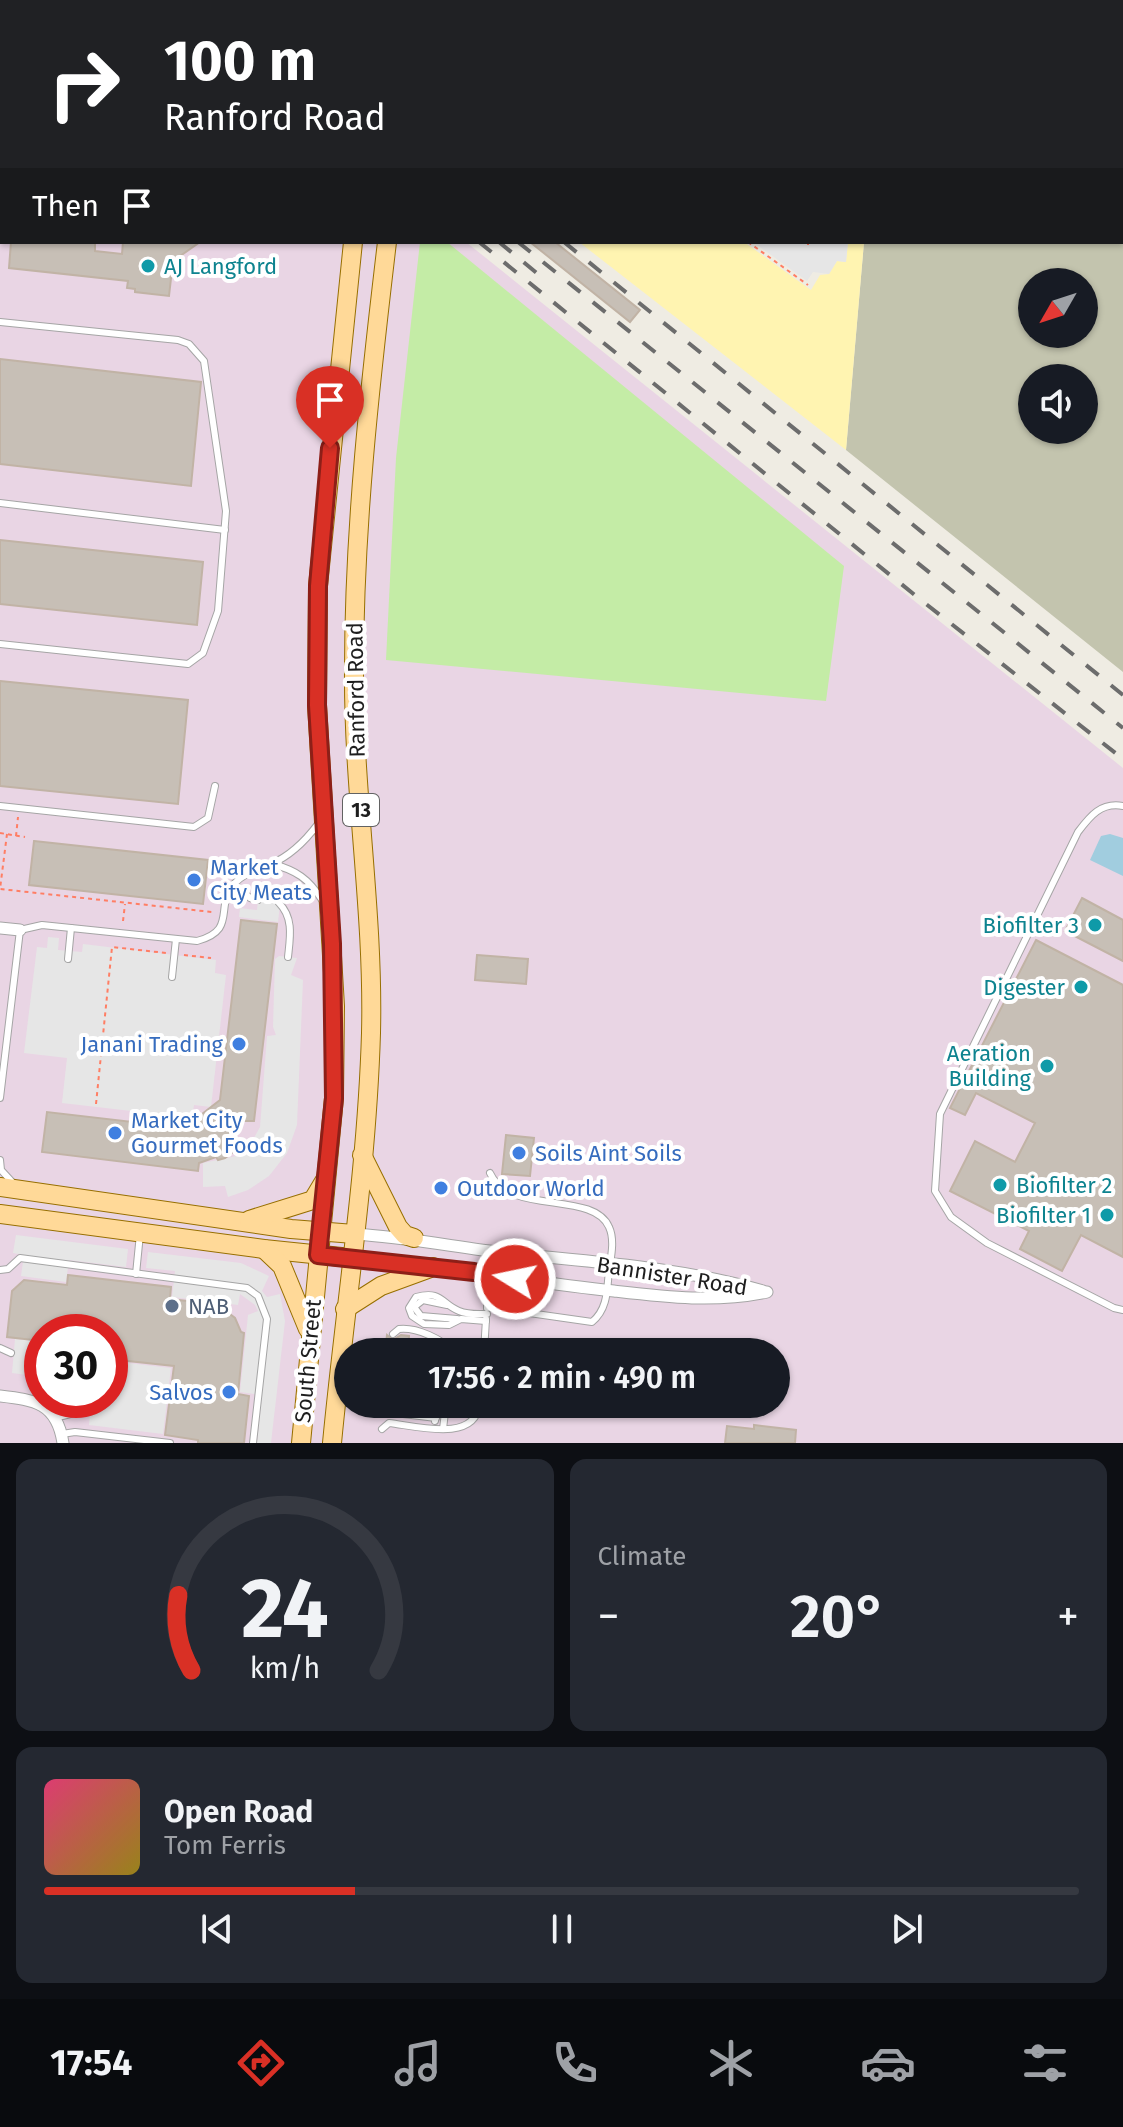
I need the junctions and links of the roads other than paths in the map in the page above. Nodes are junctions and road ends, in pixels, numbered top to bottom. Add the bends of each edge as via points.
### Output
1 (353, 244) edge
2 (387, 244) edge
3 (0, 322) edge
4 (0, 503) edge
5 (225, 530) junction
6 (0, 644) edge
7 (215, 786) dead end
8 (0, 806) edge
9 (1123, 806) edge
10 (323, 817) junction
11 (272, 864) junction
12 (234, 884) junction
13 (258, 900) dead end
14 (279, 903) dead end
15 (331, 912) junction
16 (0, 928) edge
17 (71, 928) junction
18 (20, 930) junction
19 (176, 939) junction
20 (288, 957) dead end
21 (68, 959) dead end
22 (172, 977) dead end
23 (0, 1098) edge
24 (362, 1155) junction
25 (0, 1160) edge
26 (490, 1173) dead end
27 (327, 1174) junction
28 (8, 1191) edge
29 (0, 1214) edge
30 (241, 1222) junction
31 (321, 1231) junction
32 (140, 1234) junction
33 (354, 1234) junction
34 (414, 1238) junction
35 (264, 1249) junction
36 (318, 1255) junction
37 (351, 1258) junction
38 (610, 1265) junction
39 (433, 1267) junction
40 (0, 1270) edge
41 (136, 1274) junction
42 (490, 1276) junction
43 (607, 1291) junction
44 (345, 1309) junction
45 (1123, 1310) edge
46 (487, 1314) junction
47 (393, 1334) dead end
48 (310, 1336) junction
49 (432, 1338) edge
50 (485, 1338) edge
51 (0, 1348) edge
52 (11, 1353) dead end
53 (0, 1396) edge
54 (24, 1400) edge
55 (54, 1418) edge
56 (436, 1418) edge
57 (444, 1418) edge
58 (476, 1418) edge
59 (434, 1428) junction
60 (382, 1429) dead end
61 (443, 1429) junction
62 (62, 1439) edge
63 (170, 1443) edge
64 (253, 1443) edge
65 (301, 1443) edge
66 (332, 1443) edge

1 - 10 main road, Ranford Road / 13 via 318,586
2 - 24 main road, Ranford Road / 13 via 362,456 356,574 355,731 371,988
3 - 5 lane via 178,340 197,351 210,391
4 - 5 lane
5 - 6 lane via 218,611 209,643 194,662
7 - 8 lane via 208,818 194,827
9 - 45 lane via 1093,812 1078,832 963,1063 940,1114 935,1191 951,1217 987,1243
10 - 11 lane via 308,838
10 - 15 main road, Ranford Road / 13
11 - 12 lane
11 - 15 lane via 310,881
12 - 13 lane
12 - 19 lane via 223,924 210,938
14 - 20 lane via 289,920
15 - 27 main road, Ranford Road / 13 via 334,1098
16 - 18 street
17 - 18 lane via 42,925
17 - 19 lane
17 - 21 lane
18 - 23 lane
19 - 22 lane
24 - 33 main road, Ranford Road / 13
24 - 34 main road via 398,1227
25 - 28 lane
26 - 38 lane via 511,1194 590,1211 604,1219 611,1230
27 - 30 main road via 313,1200
27 - 31 main road, Ranford Road / 13
28 - 30 main road, Bannister Road
29 - 32 main road, Bannister Road
30 - 31 main road, Bannister Road
31 - 33 main road, Bannister Road
31 - 36 main road, South Street / 13
32 - 35 main road, Bannister Road
32 - 41 lane
33 - 34 street, Bannister Road
33 - 37 main road, South Street / 13
34 - 38 street, Bannister Road
35 - 36 main road, Bannister Road
35 - 48 main road via 282,1266
36 - 37 main road, Bannister Road
36 - 48 main road, South Street / 13
37 - 39 street, Bannister Road
37 - 44 main road, South Street / 13
38 - 43 lane
38 - 43 street, Bannister Road via 767,1292 683,1299
39 - 42 street, Bannister Road
39 - 44 main road via 381,1286
40 - 41 lane via 20,1258
41 - 64 lane via 247,1288 258,1296 267,1319
42 - 43 street, Bannister Road
42 - 46 lane
43 - 46 lane via 598,1317 585,1323
44 - 66 main road, South Street / 13
46 - 46 lane via 454,1309 439,1296 416,1297 409,1308 424,1324 449,1325
46 - 50 lane
47 - 49 lane via 411,1328
48 - 65 main road, South Street / 13
51 - 52 lane
53 - 54 street
55 - 62 street
56 - 59 lane
57 - 61 lane
58 - 61 lane via 457,1429
59 - 60 lane via 389,1423
59 - 61 lane
62 - 63 lane via 75,1432

